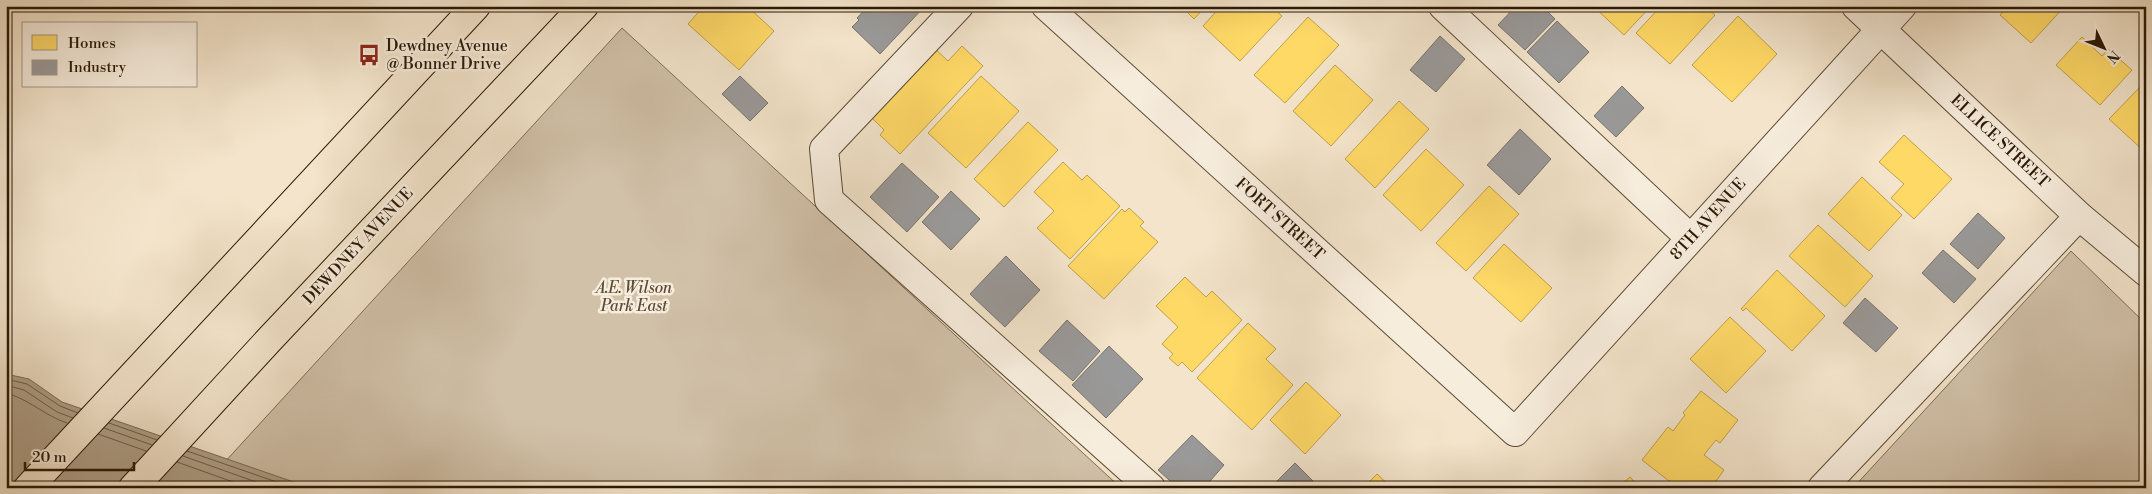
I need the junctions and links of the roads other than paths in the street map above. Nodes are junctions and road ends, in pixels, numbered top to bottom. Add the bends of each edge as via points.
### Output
1 (476, 6) edge
2 (584, 6) edge
3 (959, 6) edge
4 (1046, 6) edge
5 (1443, 6) edge
6 (1856, 6) edge
7 (1902, 6) edge
8 (1881, 29) junction
9 (2079, 216) junction
10 (1690, 238) junction
11 (2146, 272) edge
12 (1515, 432) joint
13 (28, 488) edge
14 (133, 488) edge
15 (1151, 488) edge
16 (1822, 488) edge

1 - 13 main road
2 - 14 main road, DEWDNEY AVENUE
3 - 15 street via 824,149 829,200
4 - 12 street, FORT STREET
5 - 10 street
6 - 8 street, ELLICE STREET
7 - 8 street, 8TH AVENUE
8 - 9 street, ELLICE STREET
8 - 10 street, 8TH AVENUE
9 - 11 street, ELLICE STREET
9 - 16 street
10 - 12 street, 8TH AVENUE

